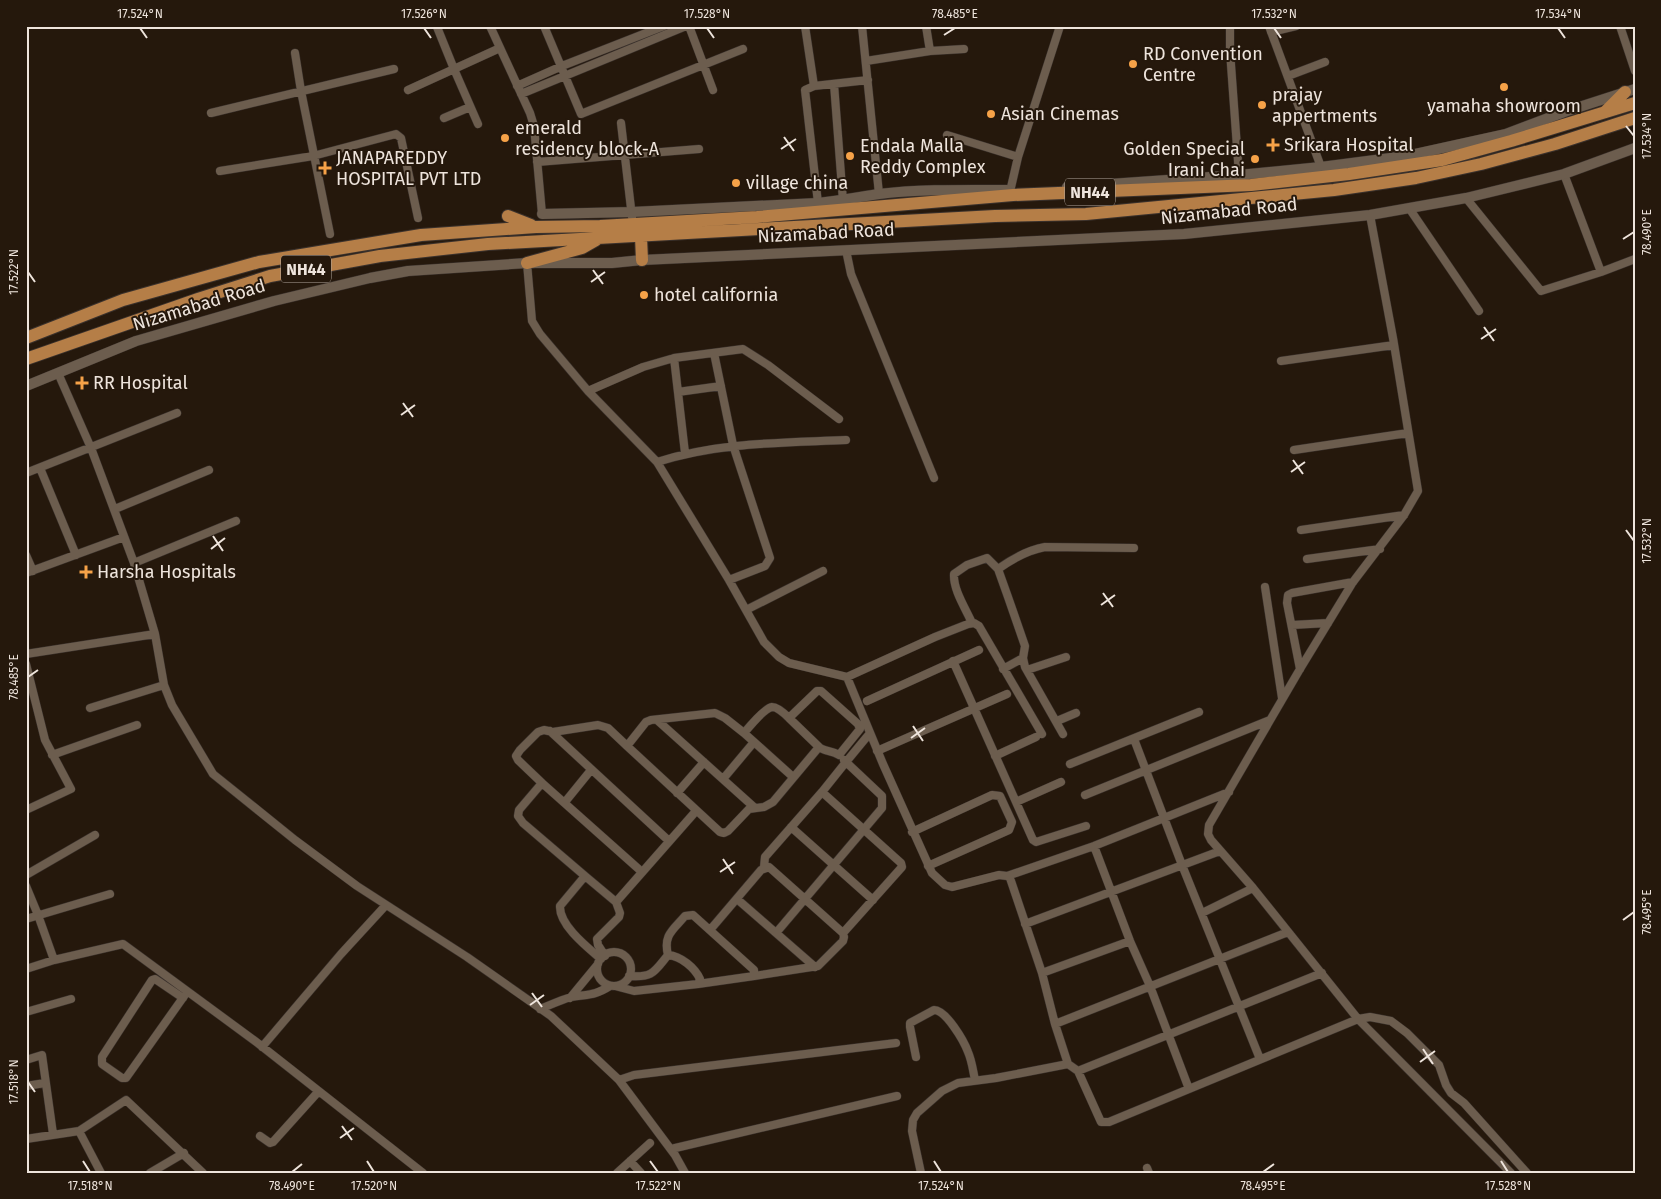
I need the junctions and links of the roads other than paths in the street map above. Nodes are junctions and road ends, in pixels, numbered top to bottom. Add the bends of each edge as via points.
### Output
1 (490, 26) edge
2 (545, 26) edge
3 (664, 26) edge
4 (688, 26) edge
5 (805, 26) edge
6 (862, 26) edge
7 (926, 26) edge
8 (1060, 26) edge
9 (1230, 26) edge
10 (1296, 26) edge
11 (1620, 26) edge
12 (437, 27) edge
13 (1270, 29) edge
14 (624, 42) junction
15 (500, 48) junction
16 (743, 49) dead end
17 (964, 49) dead end
18 (627, 50) junction
19 (930, 51) junction
20 (295, 53) dead end
21 (866, 61) junction
22 (1325, 62) dead end
23 (704, 64) junction
24 (562, 66) junction
25 (394, 69) dead end
26 (454, 70) junction
27 (1635, 71) edge
28 (566, 75) junction
29 (1288, 76) junction
30 (868, 80) junction
31 (834, 84) junction
32 (517, 86) junction
33 (814, 86) junction
34 (408, 90) dead end
35 (713, 90) dead end
36 (1630, 90) edge
37 (301, 91) junction
38 (521, 94) junction
39 (1635, 103) edge
40 (470, 107) junction
41 (211, 113) dead end
42 (1603, 113) junction
43 (444, 118) dead end
44 (1635, 118) edge
45 (621, 123) dead end
46 (478, 124) dead end
47 (947, 135) dead end
48 (1635, 148) edge
49 (699, 150) dead end
50 (313, 156) junction
51 (626, 156) junction
52 (1018, 157) junction
53 (1407, 160) junction
54 (537, 162) junction
55 (1321, 168) junction
56 (1374, 170) junction
57 (220, 171) dead end
58 (1564, 174) junction
59 (1239, 175) junction
60 (1376, 184) junction
61 (1010, 193) junction
62 (879, 194) junction
63 (1466, 198) junction
64 (843, 201) junction
65 (818, 203) junction
66 (1409, 208) junction
67 (542, 214) joint
68 (1370, 215) junction
69 (508, 216) dead end
70 (418, 218) dead end
71 (632, 218) junction
72 (536, 227) junction
73 (330, 234) dead end
74 (641, 237) junction
75 (598, 238) junction
76 (846, 250) junction
77 (1635, 259) edge
78 (642, 260) junction
79 (526, 263) junction
80 (1601, 272) junction
81 (1479, 311) dead end
82 (26, 338) edge
83 (1394, 345) junction
84 (714, 353) junction
85 (674, 358) junction
86 (26, 359) edge
87 (1280, 361) dead end
88 (58, 374) junction
89 (26, 386) edge
90 (721, 386) junction
91 (588, 391) junction
92 (678, 392) junction
93 (176, 413) dead end
94 (839, 419) dead end
95 (1408, 433) junction
96 (846, 440) dead end
97 (733, 445) junction
98 (91, 448) junction
99 (1294, 450) dead end
100 (685, 453) junction
101 (657, 462) junction
102 (40, 468) junction
103 (210, 470) dead end
104 (26, 474) edge
105 (934, 478) dead end
106 (115, 509) junction
107 (1404, 515) junction
108 (236, 521) dead end
109 (1301, 530) dead end
110 (124, 537) junction
111 (1134, 548) dead end
112 (1380, 549) junction
113 (26, 555) edge
114 (76, 555) junction
115 (1307, 559) dead end
116 (134, 563) junction
117 (998, 569) junction
118 (823, 571) dead end
119 (29, 572) edge
120 (729, 580) junction
121 (1353, 582) junction
122 (1265, 587) dead end
123 (746, 610) junction
124 (972, 623) junction
125 (1328, 623) junction
126 (1292, 625) junction
127 (155, 634) junction
128 (979, 650) dead end
129 (26, 654) edge
130 (1066, 657) dead end
131 (1023, 658) junction
132 (953, 660) junction
133 (26, 664) edge
134 (1300, 668) junction
135 (1003, 669) junction
136 (1027, 670) junction
137 (847, 677) junction
138 (164, 685) junction
139 (1007, 694) dead end
140 (1282, 698) junction
141 (868, 700) dead end
142 (90, 708) dead end
143 (974, 708) junction
144 (1199, 712) dead end
145 (1076, 713) dead end
146 (789, 718) junction
147 (657, 720) junction
148 (1270, 720) junction
149 (1057, 721) junction
150 (137, 725) dead end
151 (550, 731) junction
152 (744, 733) junction
153 (870, 734) junction
154 (1064, 734) dead end
155 (1134, 739) junction
156 (754, 742) junction
157 (626, 746) junction
158 (819, 747) junction
159 (878, 752) junction
160 (52, 755) junction
161 (839, 755) junction
162 (995, 756) junction
163 (704, 762) junction
164 (846, 762) junction
165 (1070, 764) dead end
166 (591, 770) junction
167 (1146, 770) junction
168 (793, 777) junction
169 (723, 779) junction
170 (1061, 782) dead end
171 (542, 783) junction
172 (822, 792) junction
173 (1229, 792) junction
174 (677, 793) junction
175 (1084, 795) dead end
176 (564, 802) junction
177 (1016, 802) junction
178 (755, 808) junction
179 (26, 810) edge
180 (696, 811) junction
181 (1165, 817) junction
182 (1086, 826) dead end
183 (791, 827) junction
184 (864, 829) junction
185 (912, 832) junction
186 (96, 835) dead end
187 (669, 841) junction
188 (1094, 846) junction
189 (1220, 851) junction
190 (833, 864) junction
191 (1182, 865) junction
192 (928, 866) junction
193 (764, 867) junction
194 (642, 872) junction
195 (26, 875) edge
196 (584, 876) junction
197 (1007, 876) junction
198 (26, 886) edge
199 (1253, 888) junction
200 (1113, 891) junction
201 (110, 894) dead end
202 (737, 899) junction
203 (804, 899) junction
204 (873, 900) junction
205 (616, 902) junction
206 (386, 905) junction
207 (1202, 912) junction
208 (38, 915) junction
209 (26, 919) edge
210 (1025, 924) junction
211 (710, 930) junction
212 (1288, 932) junction
213 (776, 933) junction
214 (843, 933) junction
215 (1130, 941) junction
216 (668, 955) junction
217 (602, 959) junction
218 (1219, 959) junction
219 (54, 960) junction
220 (815, 967) junction
221 (26, 969) edge
222 (1042, 973) junction
223 (1322, 973) junction
224 (629, 976) junction
225 (754, 976) junction
226 (698, 984) junction
227 (612, 986) junction
228 (1150, 986) junction
229 (185, 995) junction
230 (570, 998) junction
231 (71, 999) dead end
232 (1238, 1006) junction
233 (540, 1009) junction
234 (26, 1012) edge
235 (1358, 1019) junction
236 (1055, 1024) junction
237 (1168, 1035) junction
238 (896, 1043) dead end
239 (262, 1047) junction
240 (916, 1057) dead end
241 (1260, 1058) junction
242 (26, 1060) edge
243 (1068, 1064) junction
244 (1078, 1071) junction
245 (619, 1080) junction
246 (975, 1080) junction
247 (45, 1083) junction
248 (26, 1086) edge
249 (1189, 1089) junction
250 (318, 1092) junction
251 (897, 1096) dead end
252 (79, 1131) junction
253 (53, 1134) junction
254 (260, 1136) dead end
255 (26, 1139) edge
256 (270, 1143) junction
257 (650, 1143) dead end
258 (670, 1149) junction
259 (270, 1152) dead end
260 (184, 1153) junction
261 (630, 1160) junction
262 (684, 1172) edge
263 (101, 1173) edge
264 (150, 1173) edge
265 (203, 1173) edge
266 (423, 1173) edge
267 (617, 1173) edge
268 (640, 1173) edge
269 (922, 1173) edge
270 (1511, 1173) edge
271 (1526, 1173) edge

1 - 15 street
2 - 24 street
3 - 14 street
4 - 18 street
4 - 23 street
5 - 33 street
6 - 21 street
7 - 19 street
8 - 52 street
9 - 59 street
10 - 13 street
11 - 27 street
12 - 26 street
13 - 29 street
14 - 18 street
14 - 24 street
15 - 26 street
15 - 32 street
16 - 23 street
17 - 19 street
18 - 28 street
19 - 21 street
20 - 37 street
21 - 30 street
22 - 29 street
23 - 28 street via 581,114
23 - 35 street
24 - 28 street
24 - 32 street
25 - 37 street
26 - 34 street
26 - 40 street
28 - 38 street
29 - 55 street
30 - 31 street
30 - 62 street
31 - 33 street
31 - 64 street
32 - 38 street
33 - 65 street via 804,92
36 - 42 highway
36 - 53 main road, Nizamabad Road via 1506,134
37 - 41 street
37 - 50 street
38 - 54 street via 534,126
39 - 42 highway, Nizamabad Road / NH44
40 - 43 street
40 - 46 street
42 - 53 highway, Nizamabad Road / NH44 via 1442,160
44 - 60 highway, Nizamabad Road / NH44 via 1481,164
45 - 51 street
47 - 52 street
48 - 58 main road, Nizamabad Road
49 - 51 street
50 - 57 street
50 - 70 street via 399,135
50 - 73 street
51 - 54 street
51 - 71 street
52 - 61 street
53 - 55 main road, Nizamabad Road
53 - 56 highway, Nizamabad Road / NH44
54 - 67 street
55 - 59 main road, Nizamabad Road
56 - 60 highway
56 - 61 highway, Nizamabad Road / NH44 via 1251,185
58 - 63 main road, Nizamabad Road
58 - 80 street
59 - 61 main road, Nizamabad Road
60 - 74 highway, Nizamabad Road / NH44 via 1086,214 994,216
61 - 62 main road, Nizamabad Road via 925,190
61 - 71 highway, Nizamabad Road / NH44 via 757,216
62 - 64 main road, Nizamabad Road
63 - 66 main road, Nizamabad Road
63 - 80 street via 1541,291
64 - 65 main road, Nizamabad Road
65 - 71 main road, Nizamabad Road
66 - 68 main road, Nizamabad Road
66 - 81 street
67 - 71 main road, Nizamabad Road
68 - 76 main road, Nizamabad Road via 1184,234
68 - 83 street
69 - 72 highway
71 - 72 highway, Nizamabad Road / NH44
72 - 82 highway, Nizamabad Road / NH44 via 421,235 259,262 123,300
74 - 75 highway, Nizamabad Road / NH44
74 - 78 highway
75 - 79 highway via 582,248
75 - 86 highway, Nizamabad Road / NH44 via 488,244 380,256 270,276
76 - 78 main road, Nizamabad Road
76 - 105 street via 851,274
77 - 80 street
78 - 79 main road, Nizamabad Road
79 - 88 main road, Nizamabad Road via 408,271 325,288 136,341
79 - 91 street via 532,321
83 - 87 street
83 - 95 street
84 - 85 street
84 - 90 street
84 - 94 street via 743,349
85 - 91 street
85 - 92 street
88 - 89 main road, Nizamabad Road
88 - 98 street
90 - 92 street
90 - 97 street
91 - 101 street
92 - 100 street
93 - 98 street
95 - 99 street
95 - 107 street via 1418,491
96 - 97 street
97 - 100 street
97 - 120 street via 770,558 765,566
98 - 102 street
98 - 106 street
100 - 101 street
101 - 120 street
102 - 104 street
102 - 114 street
103 - 106 street
106 - 110 street
107 - 109 street
107 - 112 street
108 - 116 street
110 - 114 street
110 - 116 street
111 - 117 street via 1045,547 1023,554
112 - 115 street
112 - 121 street
113 - 119 street
114 - 119 street
116 - 127 street
117 - 124 street via 983,558 954,574 957,590
117 - 131 street via 1025,646
118 - 123 street
120 - 123 street
121 - 125 street
121 - 126 street via 1288,595
122 - 140 street
123 - 137 street via 764,642 779,657 789,663
124 - 135 street via 979,626
124 - 137 street via 935,636
125 - 126 street
125 - 134 street
126 - 134 street
127 - 129 street
127 - 138 street
128 - 132 street
130 - 136 street
131 - 135 street
131 - 136 street
132 - 141 street
132 - 143 street
133 - 160 street
134 - 140 street
135 - 162 street via 1039,736
136 - 149 street
137 - 153 street
138 - 142 street
138 - 206 street via 172,705 213,774 294,840
139 - 143 street
140 - 148 street
143 - 159 street
143 - 162 street
144 - 155 street
145 - 149 street
146 - 152 street via 778,709 766,709
146 - 158 street
146 - 161 street via 812,693 822,691 860,729
147 - 152 street via 715,713
147 - 157 street via 646,722
147 - 163 street
148 - 167 street
148 - 173 street
149 - 154 street
150 - 160 street
151 - 157 street via 598,725 608,728
151 - 166 street
151 - 171 street via 538,732 516,756
152 - 156 street
153 - 159 street
153 - 164 street
155 - 165 street
155 - 167 street
156 - 168 street
156 - 169 street
157 - 174 street
158 - 161 street
158 - 168 street
159 - 185 street via 880,766
160 - 179 street via 71,789
161 - 164 street
162 - 177 street
163 - 169 street
163 - 174 street
164 - 172 street
164 - 184 street via 882,796 882,808
166 - 176 street
166 - 187 street
167 - 175 street
167 - 181 street
168 - 178 street via 773,802
169 - 178 street
170 - 177 street
171 - 176 street
171 - 196 street via 519,810 518,816
172 - 183 street
172 - 184 street
173 - 181 street
173 - 189 street via 1208,830
174 - 180 street
176 - 194 street
177 - 182 street via 1034,842
178 - 180 street via 724,833
180 - 187 street
181 - 188 street
181 - 191 street
183 - 190 street
183 - 193 street via 765,857
184 - 190 street
184 - 204 street via 902,867
185 - 192 street
185 - 192 street via 992,795 1000,796 1012,822 1010,830
186 - 195 street
187 - 194 street
188 - 197 street
188 - 200 street
189 - 191 street
189 - 199 street
190 - 203 street
190 - 204 street
191 - 200 street
191 - 207 street
192 - 197 street via 945,886 952,887 999,875
193 - 202 street
193 - 203 street
194 - 205 street
196 - 205 street
196 - 217 street via 560,906 560,911 576,936
197 - 210 street
198 - 208 street
199 - 207 street
199 - 212 street
200 - 210 street
200 - 215 street
201 - 208 street
202 - 211 street
202 - 213 street
203 - 213 street
203 - 214 street
204 - 214 street
205 - 217 street via 619,917 597,939
206 - 233 street
206 - 239 street
207 - 218 street
208 - 209 street
208 - 219 street
210 - 222 street
211 - 216 street via 693,915 685,916 667,937
211 - 225 street via 753,968
212 - 218 street
212 - 223 street
213 - 220 street
214 - 220 street via 843,941 822,964
215 - 222 street
215 - 228 street
216 - 224 street via 652,974
216 - 226 street via 683,960 699,977
217 - 224 street via 616,953 626,958 631,968
217 - 227 street via 598,975 605,984
217 - 230 street
218 - 228 street
218 - 232 street
219 - 221 street
219 - 229 street via 123,944
220 - 225 street
222 - 236 street
223 - 232 street
223 - 235 street
224 - 227 street via 625,982
225 - 226 street
226 - 227 street via 634,991
227 - 230 street via 599,993
228 - 236 street
228 - 237 street
229 - 229 street via 126,1078 102,1064 102,1057 152,980
229 - 239 street
230 - 233 street
231 - 234 street
232 - 237 street
232 - 241 street
233 - 245 street
235 - 241 street
235 - 270 street
235 - 271 street via 1370,1017 1391,1021 1407,1033 1439,1065 1451,1093 1464,1103
236 - 243 street
237 - 244 street
237 - 249 street
238 - 245 street via 634,1075
239 - 250 street
240 - 246 street via 910,1023 937,1010 964,1041
241 - 249 street
242 - 247 street via 42,1055
243 - 244 street
243 - 246 street
244 - 249 street via 1097,1116 1104,1123
245 - 258 street
246 - 269 street via 958,1083 942,1091 913,1120 912,1131
247 - 248 street
247 - 253 street
250 - 256 street
250 - 266 street
251 - 258 street
252 - 253 street
252 - 260 street via 126,1100
252 - 263 street
253 - 255 street
254 - 256 street
256 - 259 street
257 - 261 street
258 - 262 street
260 - 264 street
260 - 265 street
261 - 267 street
261 - 268 street

